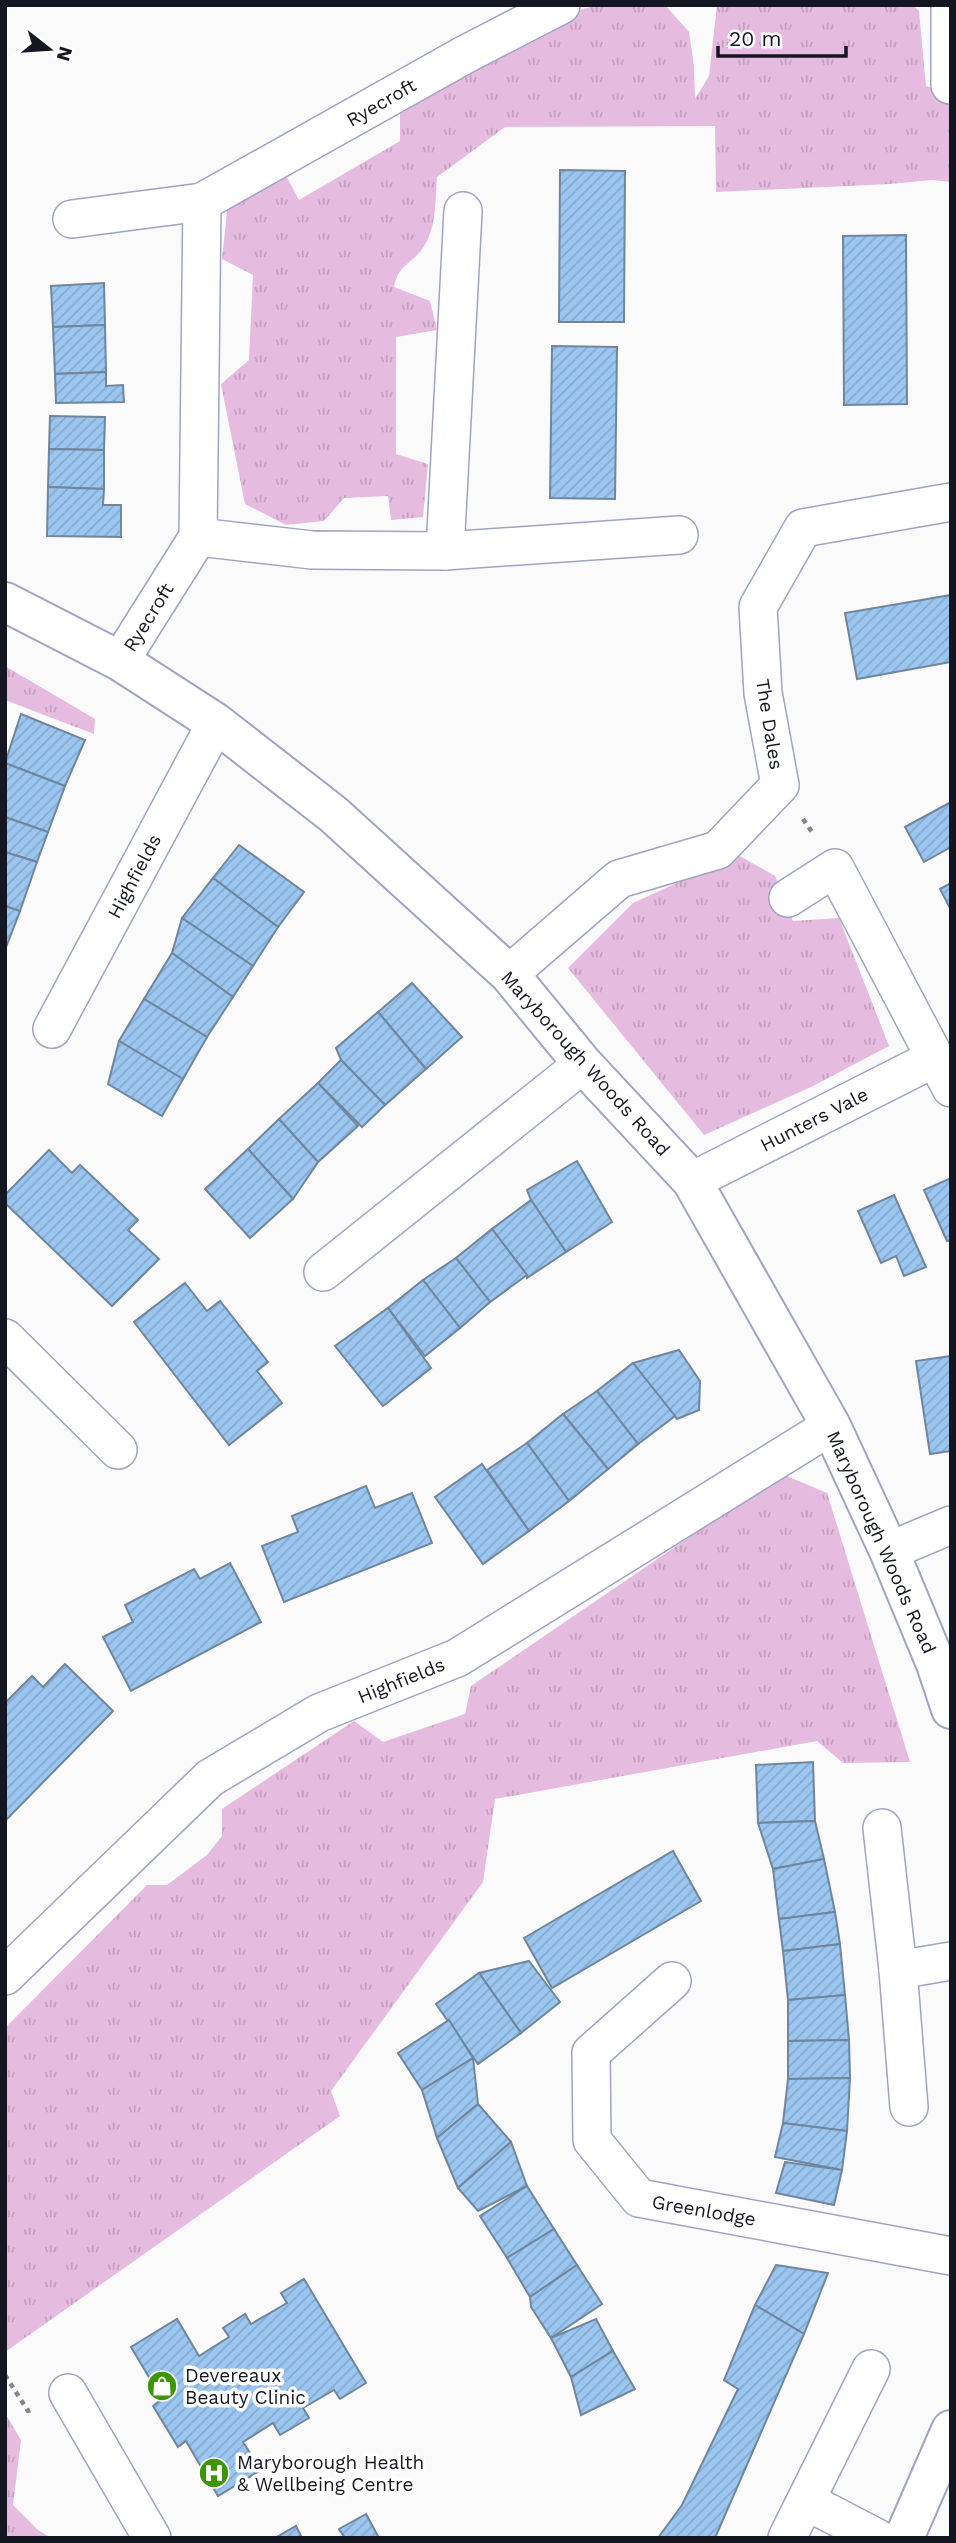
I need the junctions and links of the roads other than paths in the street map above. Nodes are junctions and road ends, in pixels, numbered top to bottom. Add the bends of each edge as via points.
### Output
1 (561, 5) edge
2 (950, 5) edge
3 (950, 85) edge
4 (202, 202) junction
5 (463, 211) dead end
6 (72, 219) dead end
7 (951, 502) edge
8 (678, 535) dead end
9 (198, 537) junction
10 (445, 551) junction
11 (5, 603) edge
12 (120, 661) junction
13 (216, 723) junction
14 (788, 898) dead end
15 (509, 974) junction
16 (52, 1029) dead end
17 (583, 1064) junction
18 (943, 1073) edge
19 (692, 1181) junction
20 (323, 1272) dead end
21 (5, 1338) edge
22 (831, 1426) junction
23 (118, 1450) dead end
24 (951, 1525) edge
25 (889, 1550) junction
26 (951, 1709) edge
27 (883, 1829) dead end
28 (951, 1961) edge
29 (898, 1970) junction
30 (5, 1976) edge
31 (672, 1981) dead end
32 (909, 2107) dead end
33 (951, 2256) edge
34 (871, 2369) dead end
35 (68, 2393) dead end
36 (951, 2430) edge
37 (806, 2501) junction
38 (152, 2538) edge
39 (787, 2538) edge
40 (877, 2538) edge
41 (904, 2538) edge

1 - 4 street, Ryecroft
2 - 3 street
4 - 6 street, Ryecroft
4 - 9 street
5 - 10 street
7 - 15 street, The Dales via 803,528 758,607 763,692 780,785 718,850 619,878
8 - 10 street
9 - 10 street via 312,550
9 - 12 street, Ryecroft
11 - 12 street, Maryborough Woods Road
12 - 13 street, Maryborough Woods Road
13 - 15 street, Maryborough Woods Road via 333,814
13 - 16 street, Highfields
14 - 18 street, Hunters Vale via 835,868
15 - 17 street, Maryborough Woods Road
17 - 19 street, Maryborough Woods Road
17 - 20 street
18 - 19 street, Hunters Vale
19 - 22 street, Maryborough Woods Road
21 - 23 street
22 - 25 street, Maryborough Woods Road
22 - 30 street, Highfields via 457,1658 319,1713 210,1778
24 - 25 street
25 - 26 street, Maryborough Woods Road
27 - 29 street
28 - 29 street
29 - 32 street
31 - 33 street, Greenlodge via 591,2053 592,2140 639,2198
34 - 37 street
35 - 38 street
36 - 41 street
37 - 39 street
37 - 40 street

